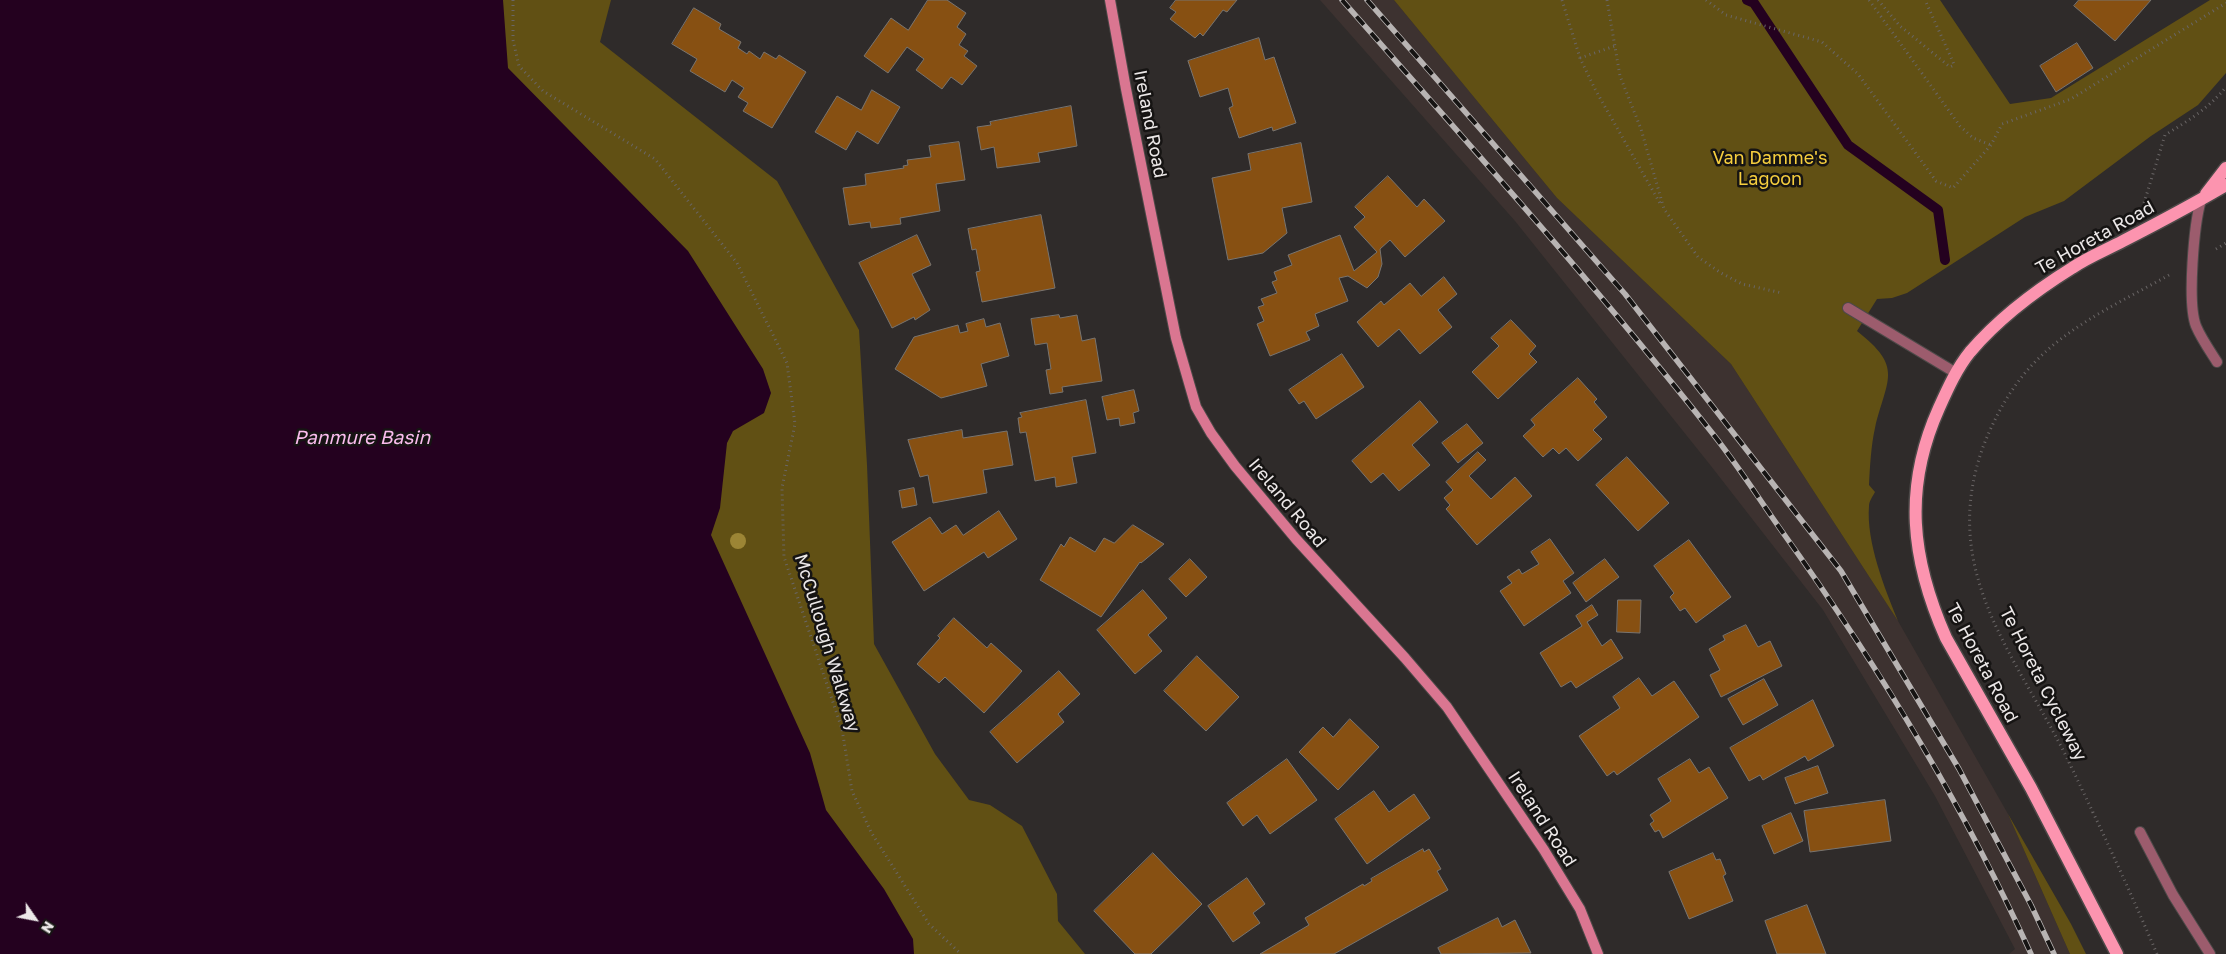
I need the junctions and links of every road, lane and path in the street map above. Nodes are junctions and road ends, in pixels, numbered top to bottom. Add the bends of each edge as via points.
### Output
1 (513, 0) edge
2 (1110, 0) edge
3 (1562, 0) edge
4 (1607, 0) edge
5 (1706, 0) edge
6 (1869, 0) edge
7 (1878, 0) edge
8 (1924, 0) edge
9 (2226, 3) edge
10 (1615, 46) junction
11 (1580, 58) junction
12 (2226, 87) edge
13 (1991, 145) junction
14 (2226, 168) edge
15 (2226, 185) edge
16 (2201, 200) junction
17 (1664, 210) junction
18 (2135, 235) junction
19 (2226, 243) edge
20 (2216, 249) dead end
21 (2172, 274) dead end
22 (1782, 293) dead end
23 (1848, 308) dead end
24 (2217, 362) dead end
25 (1956, 373) junction
26 (2140, 832) dead end
27 (962, 954) edge
28 (1598, 954) edge
29 (2116, 954) edge
30 (2157, 954) edge
31 (2210, 954) edge

1 - 27 path, McCullough Walkway via 513,40 519,66 543,91 655,159 737,263 787,363 795,424 782,488 784,557 842,729 852,791 871,832 928,924
2 - 28 street, Ireland Road via 1176,338 1196,406 1210,433 1241,474 1446,708 1544,850 1580,909
3 - 11 path
4 - 10 path
5 - 13 path via 1726,15 1822,42 1858,74 1936,181 1953,188
6 - 13 path via 1960,126 1973,138
7 - 8 path via 1900,26 1950,67 1953,62
9 - 13 path via 2071,99 2002,124
10 - 11 path
10 - 17 path via 1620,76 1641,129
11 - 17 path
12 - 18 path via 2197,116 2165,135
14 - 16 main road
15 - 16 main road, Te Horeta Road
16 - 18 main road, Te Horeta Road
16 - 24 lane via 2196,220 2191,301 2196,326
17 - 22 path via 1698,257 1742,284
18 - 25 main road, Te Horeta Road via 2075,266 2033,294 1988,332
19 - 20 path
21 - 30 path, Te Horeta Cycleway via 2068,333 2035,361 2008,394 1989,432 1976,469 1969,510 1971,548 1981,590 2004,645 2064,753
23 - 25 lane
25 - 29 main road, Te Horeta Road via 1927,434 1918,467 1915,506 1922,576 1946,638 2040,806
26 - 31 lane via 2172,895

